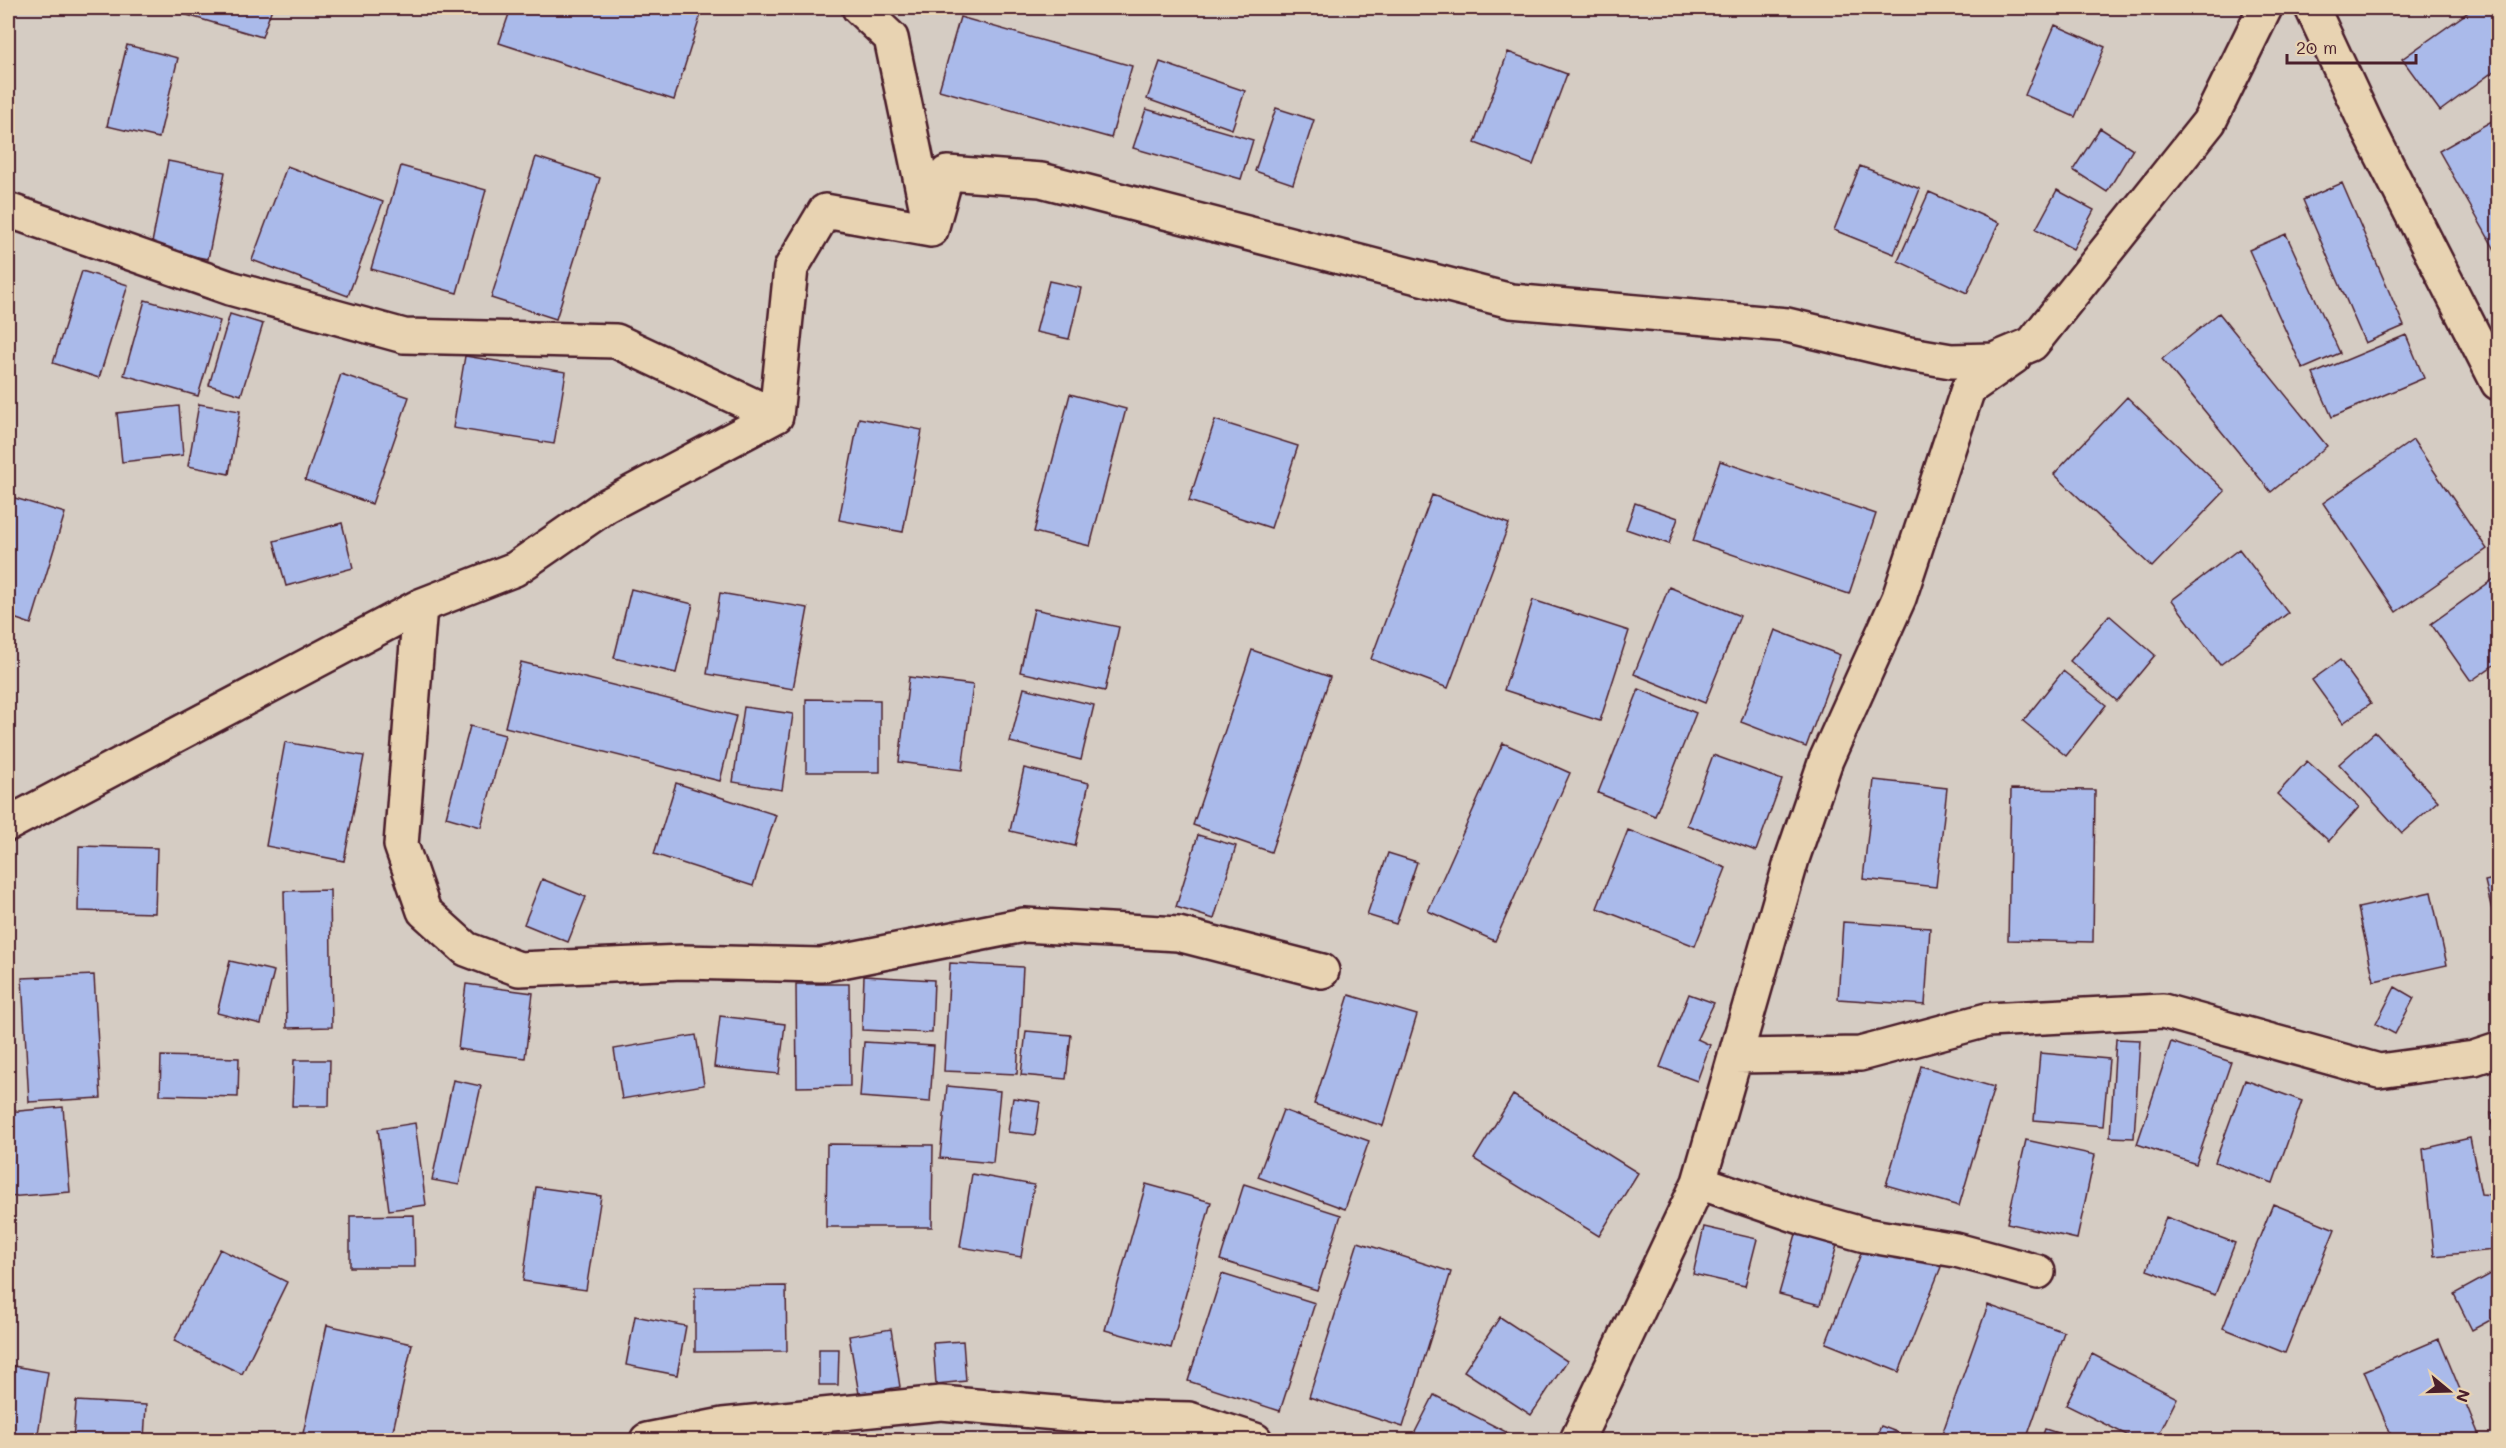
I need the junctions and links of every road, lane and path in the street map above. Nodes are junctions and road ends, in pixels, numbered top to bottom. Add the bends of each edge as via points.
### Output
1 (859, 8) edge
2 (2265, 8) edge
3 (2312, 8) edge
4 (8, 210) edge
5 (931, 230) junction
6 (2032, 344) junction
7 (1952, 361) junction
8 (2499, 383) edge
9 (1968, 389) junction
10 (776, 416) junction
11 (420, 606) junction
12 (8, 824) edge
13 (1322, 971) dead end
14 (2499, 1050) edge
15 (1735, 1056) junction
16 (1699, 1182) junction
17 (2038, 1272) dead end
18 (647, 1440) edge
19 (1255, 1440) edge
20 (1577, 1440) edge

1 - 5 street via 891,38
2 - 6 street via 2209,122
3 - 8 street via 2367,126
4 - 10 street via 230,288 404,336 616,341
5 - 7 street via 947,173 1041,180 1511,301 1787,325
5 - 10 street via 825,211 791,267
6 - 7 street via 1994,360
6 - 9 street
7 - 9 street
9 - 15 street via 1899,598 1822,771 1792,859
10 - 11 street via 606,506 515,569
11 - 12 street
11 - 13 street via 401,846 424,911 466,949 519,969 682,962 821,965 1024,926 1178,934
14 - 15 street via 2474,1058 2379,1071 2163,1011 1987,1020 1860,1054
15 - 16 street
16 - 17 street via 1865,1235 1956,1250
16 - 20 street
18 - 19 street via 723,1425 941,1403 1102,1417 1190,1419

